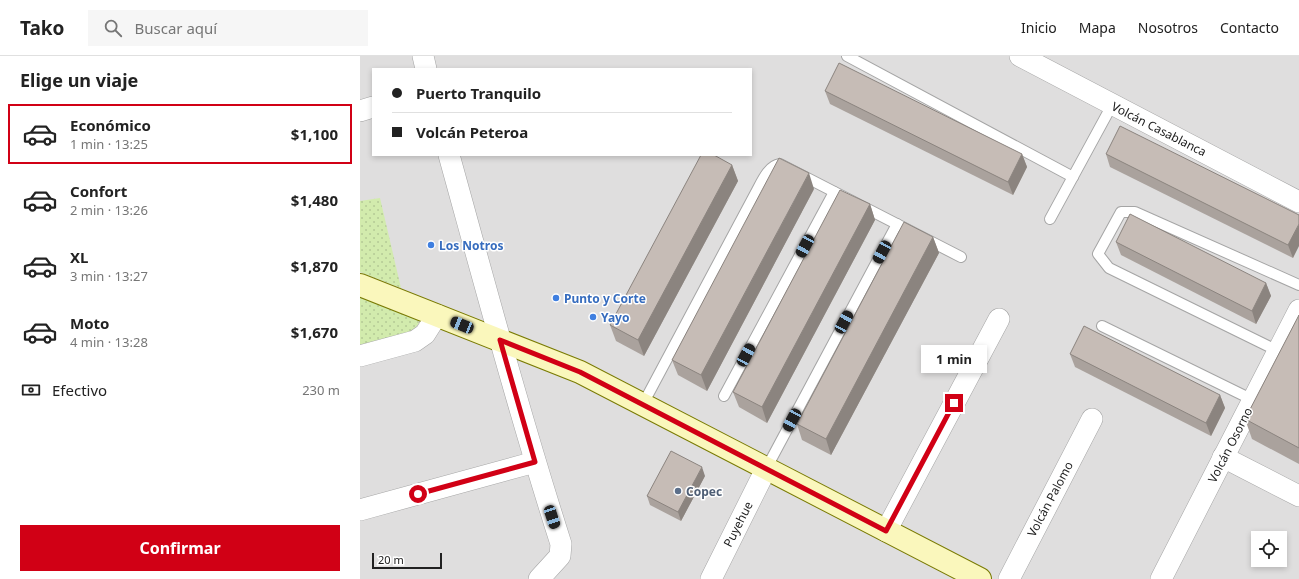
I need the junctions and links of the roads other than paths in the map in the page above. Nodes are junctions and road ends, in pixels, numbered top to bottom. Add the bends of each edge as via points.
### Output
1 (423, 56) edge
2 (847, 56) edge
3 (1020, 56) edge
4 (426, 68) edge
5 (1112, 104) junction
6 (372, 107) edge
7 (360, 111) edge
8 (450, 156) edge
9 (1073, 177) junction
10 (834, 192) junction
11 (1299, 202) edge
12 (1050, 219) dead end
13 (897, 224) junction
14 (961, 257) dead end
15 (360, 285) edge
16 (1299, 286) edge
17 (1299, 310) edge
18 (437, 315) junction
19 (999, 319) dead end
20 (1102, 326) dead end
21 (500, 340) junction
22 (1278, 351) junction
23 (360, 356) edge
24 (724, 396) dead end
25 (1253, 400) junction
26 (643, 404) junction
27 (1092, 420) dead end
28 (1224, 457) junction
29 (535, 462) junction
30 (766, 469) junction
31 (1299, 496) edge
32 (360, 510) edge
33 (886, 531) junction
34 (539, 579) edge
35 (710, 579) edge
36 (980, 579) edge
37 (1009, 579) edge
38 (1161, 579) edge

1 - 4 street
2 - 9 lane
3 - 5 street, Volcán Casablanca
5 - 9 lane
5 - 11 street, Volcán Casablanca
6 - 7 street
8 - 21 street
9 - 12 lane
10 - 13 lane
10 - 24 lane
10 - 26 lane via 780,164 770,168
13 - 14 lane
13 - 30 lane
15 - 18 main road
16 - 22 lane via 1135,212 1121,212 1098,254 1109,268
17 - 22 street, Volcán Osorno
18 - 21 main road
18 - 23 street via 425,334 415,341
19 - 33 street
20 - 25 lane
21 - 26 main road via 580,372
21 - 29 street
22 - 25 street, Volcán Osorno
25 - 28 street, Volcán Osorno
26 - 30 main road
27 - 37 street, Volcán Palomo
28 - 31 street
28 - 38 street, Volcán Osorno
29 - 32 street
29 - 34 street via 562,548 557,560
30 - 33 main road
30 - 35 street, Puyehue
33 - 36 main road

